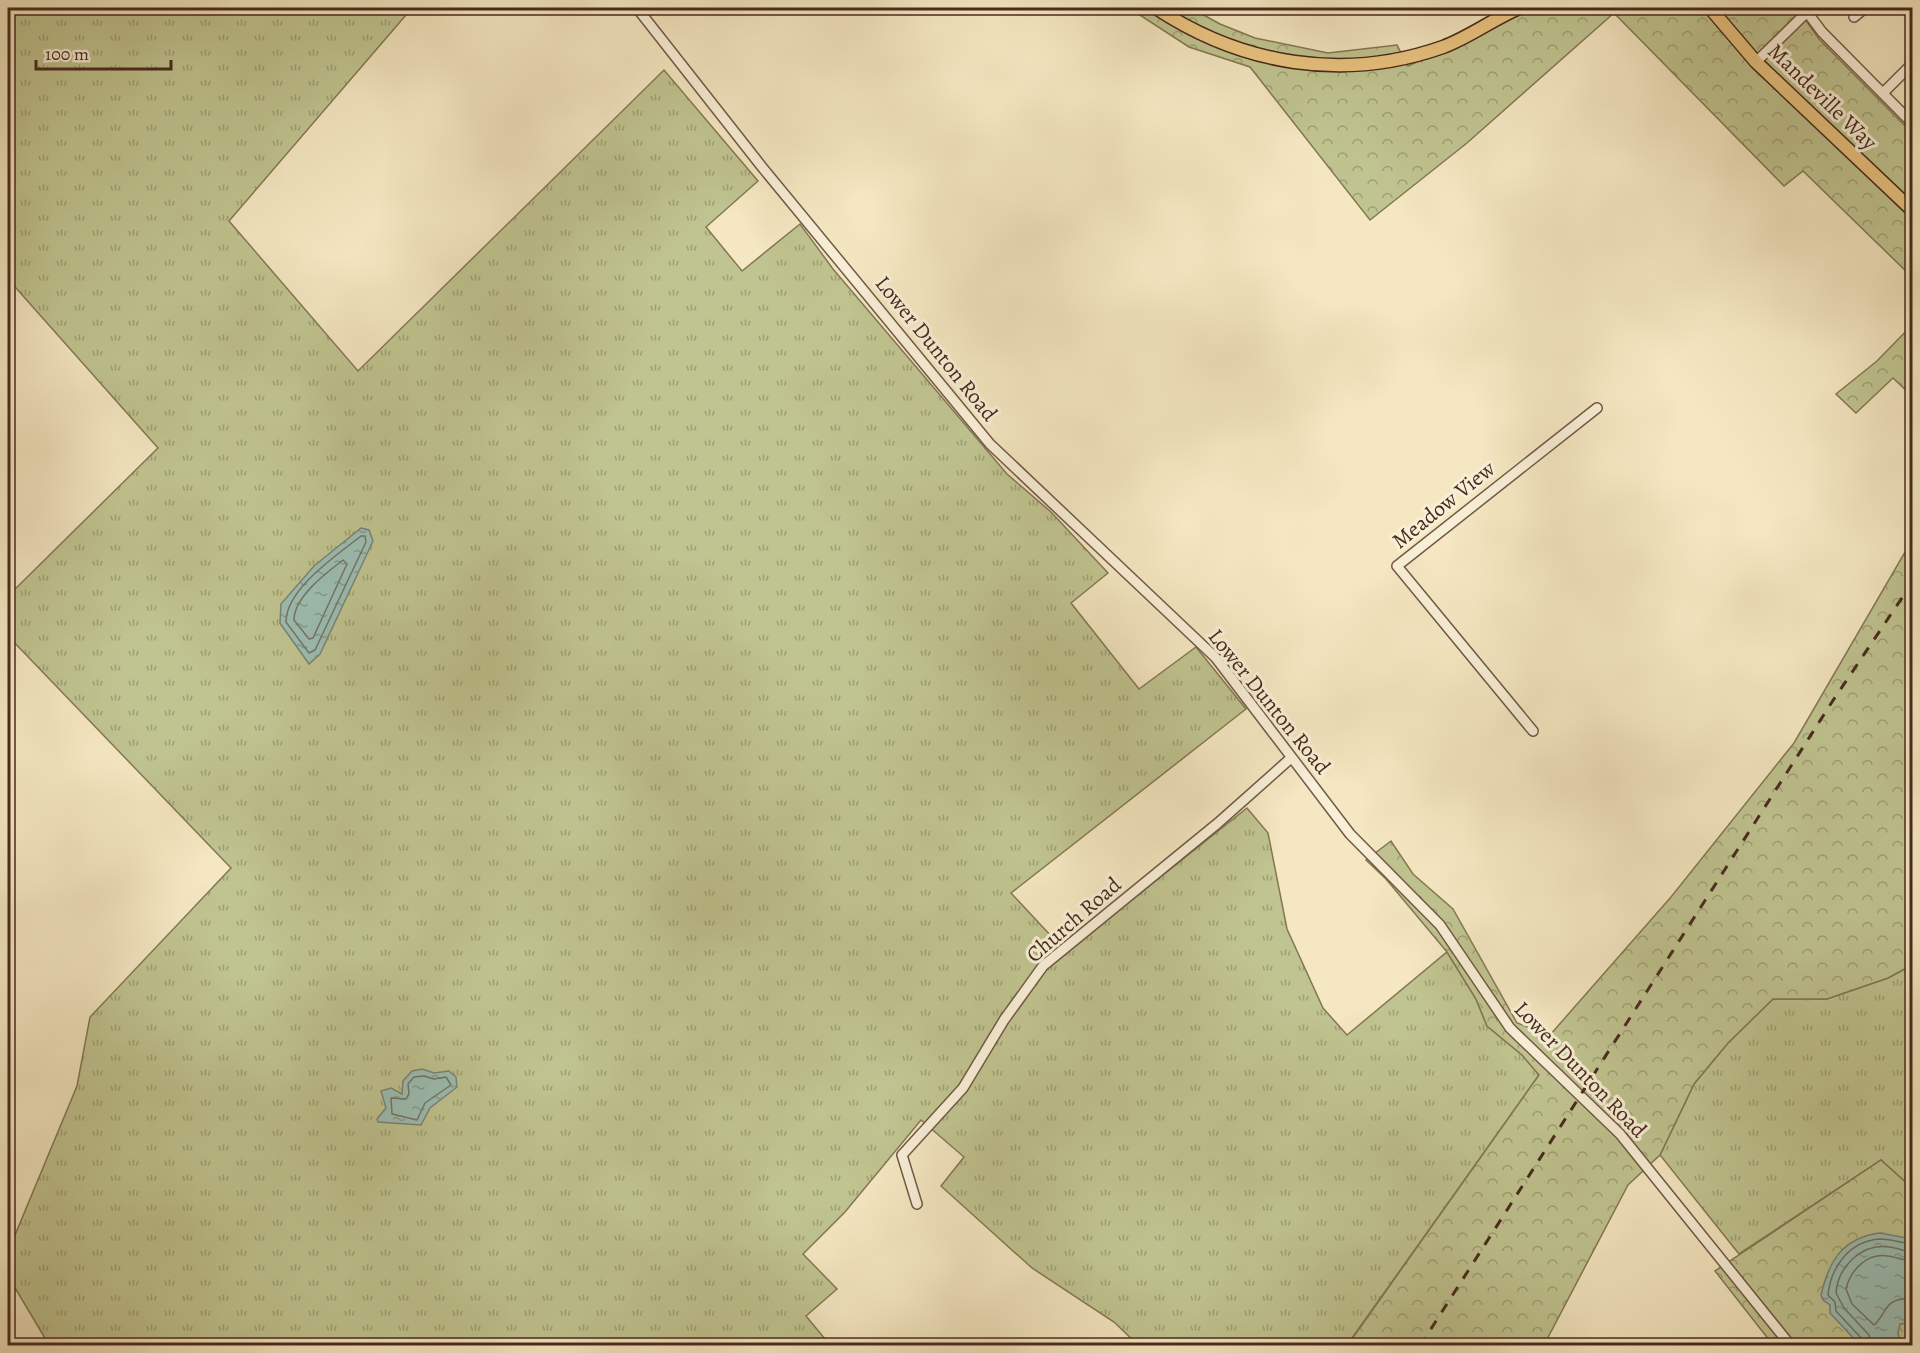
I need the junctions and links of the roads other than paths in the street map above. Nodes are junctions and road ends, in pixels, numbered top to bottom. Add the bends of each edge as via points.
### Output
1 (638, 8) edge
2 (1156, 8) edge
3 (1517, 8) edge
4 (1710, 8) edge
5 (1864, 8) edge
6 (1806, 10) edge
7 (1854, 17) dead end
8 (1756, 62) junction
9 (1912, 64) edge
10 (1883, 93) junction
11 (1912, 123) edge
12 (1912, 210) edge
13 (1597, 408) dead end
14 (1533, 731) dead end
15 (1291, 758) junction
16 (917, 1204) dead end
17 (1791, 1346) edge

1 - 15 street, Lower Dunton Road via 762,167 990,444 1216,658
2 - 3 main road via 1194,30 1250,53 1328,66 1379,63 1443,47
4 - 8 main road, Mandeville Way
5 - 7 street
6 - 8 street
6 - 10 street via 1822,32
8 - 12 main road, Mandeville Way
9 - 10 street
10 - 11 street
13 - 14 street, Meadow View via 1398,566
15 - 16 street, Church Road via 1043,966 1004,1020 963,1088 902,1155
15 - 17 street, Lower Dunton Road via 1364,850 1440,925 1510,1028 1620,1134

